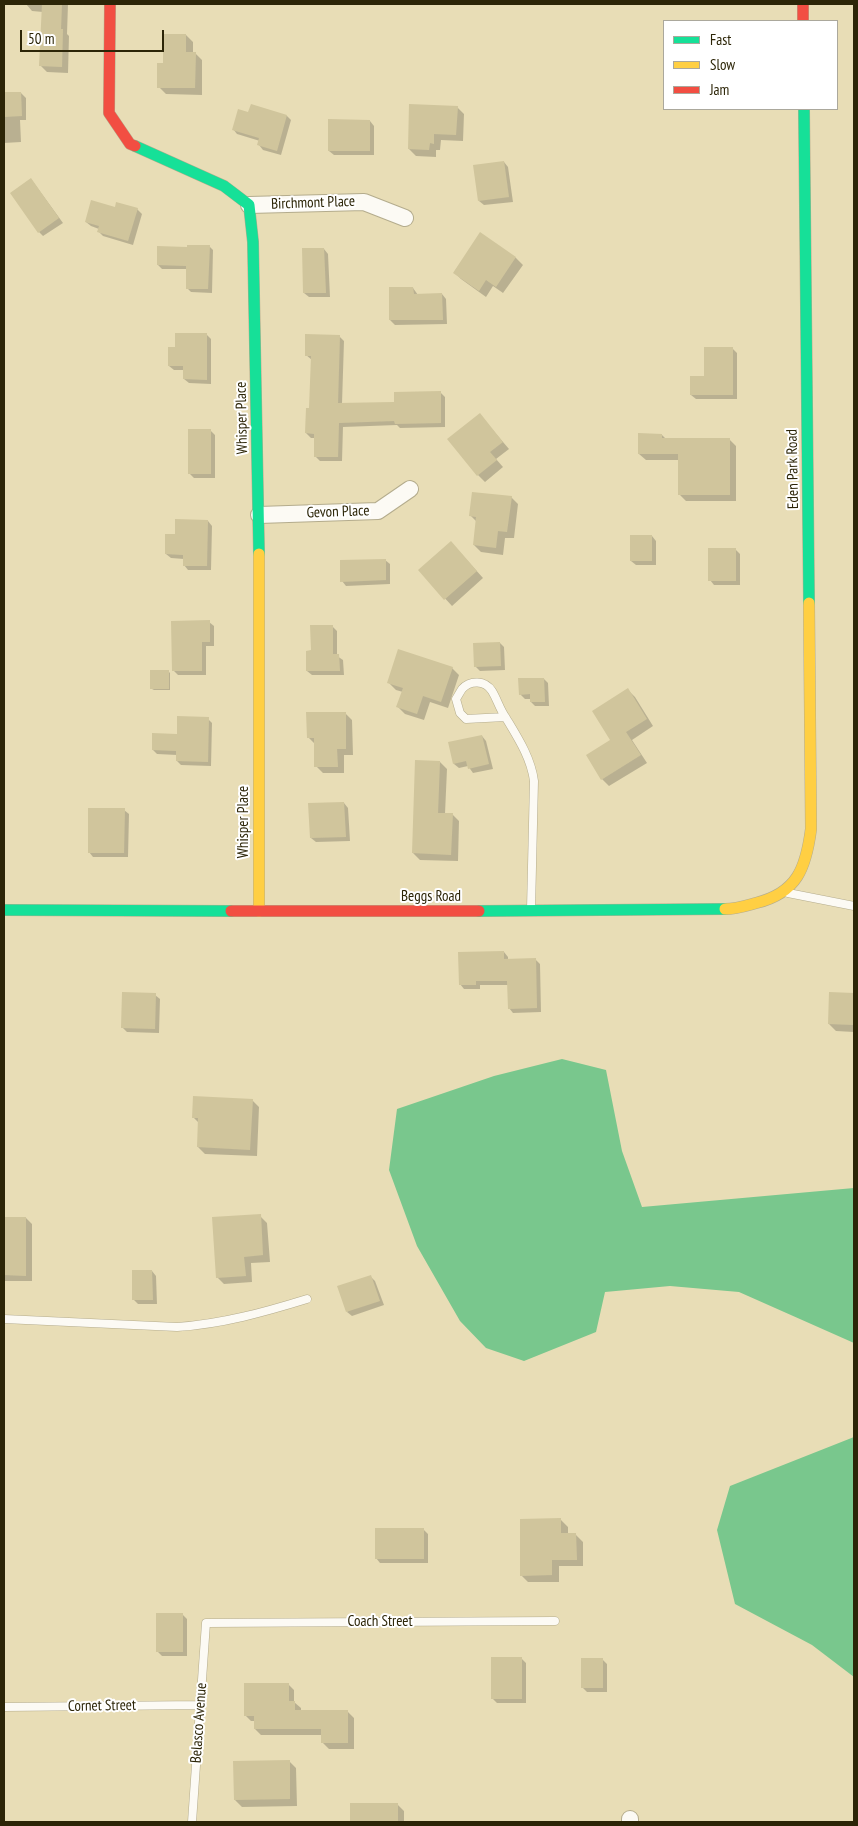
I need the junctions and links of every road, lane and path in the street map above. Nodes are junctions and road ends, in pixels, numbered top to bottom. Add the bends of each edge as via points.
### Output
1 (110, 4) edge
2 (803, 4) edge
3 (803, 20) edge
4 (804, 110) edge
5 (249, 205) junction
6 (405, 218) dead end
7 (410, 489) dead end
8 (258, 515) junction
9 (505, 717) junction
10 (811, 830) joint
11 (781, 892) junction
12 (854, 906) edge
13 (4, 910) edge
14 (259, 911) junction
15 (530, 911) junction
16 (307, 1299) dead end
17 (4, 1320) edge
18 (555, 1621) dead end
19 (206, 1623) joint
20 (201, 1705) junction
21 (4, 1707) edge
22 (192, 1822) edge

1 - 5 street via 109,113 130,144 224,186
2 - 3 street
4 - 10 street, Eden Park Road
5 - 6 street, Birchmont Place via 364,202
5 - 8 street, Whisper Place via 253,242
7 - 8 street, Gevon Place via 378,511
8 - 14 street, Whisper Place
9 - 9 lane via 491,688 483,683 474,682 463,688 456,699 460,713 466,719
9 - 15 lane via 533,769
10 - 11 street, Beggs Road via 808,853 795,882
11 - 12 lane
11 - 15 street, Beggs Road via 772,899 733,909
13 - 14 street, Beggs Road
14 - 15 street, Beggs Road
16 - 17 lane via 265,1312 178,1327
18 - 19 lane, Coach Street
19 - 20 lane, Belasco Avenue
20 - 21 lane, Cornet Street
20 - 22 lane, Belasco Avenue

